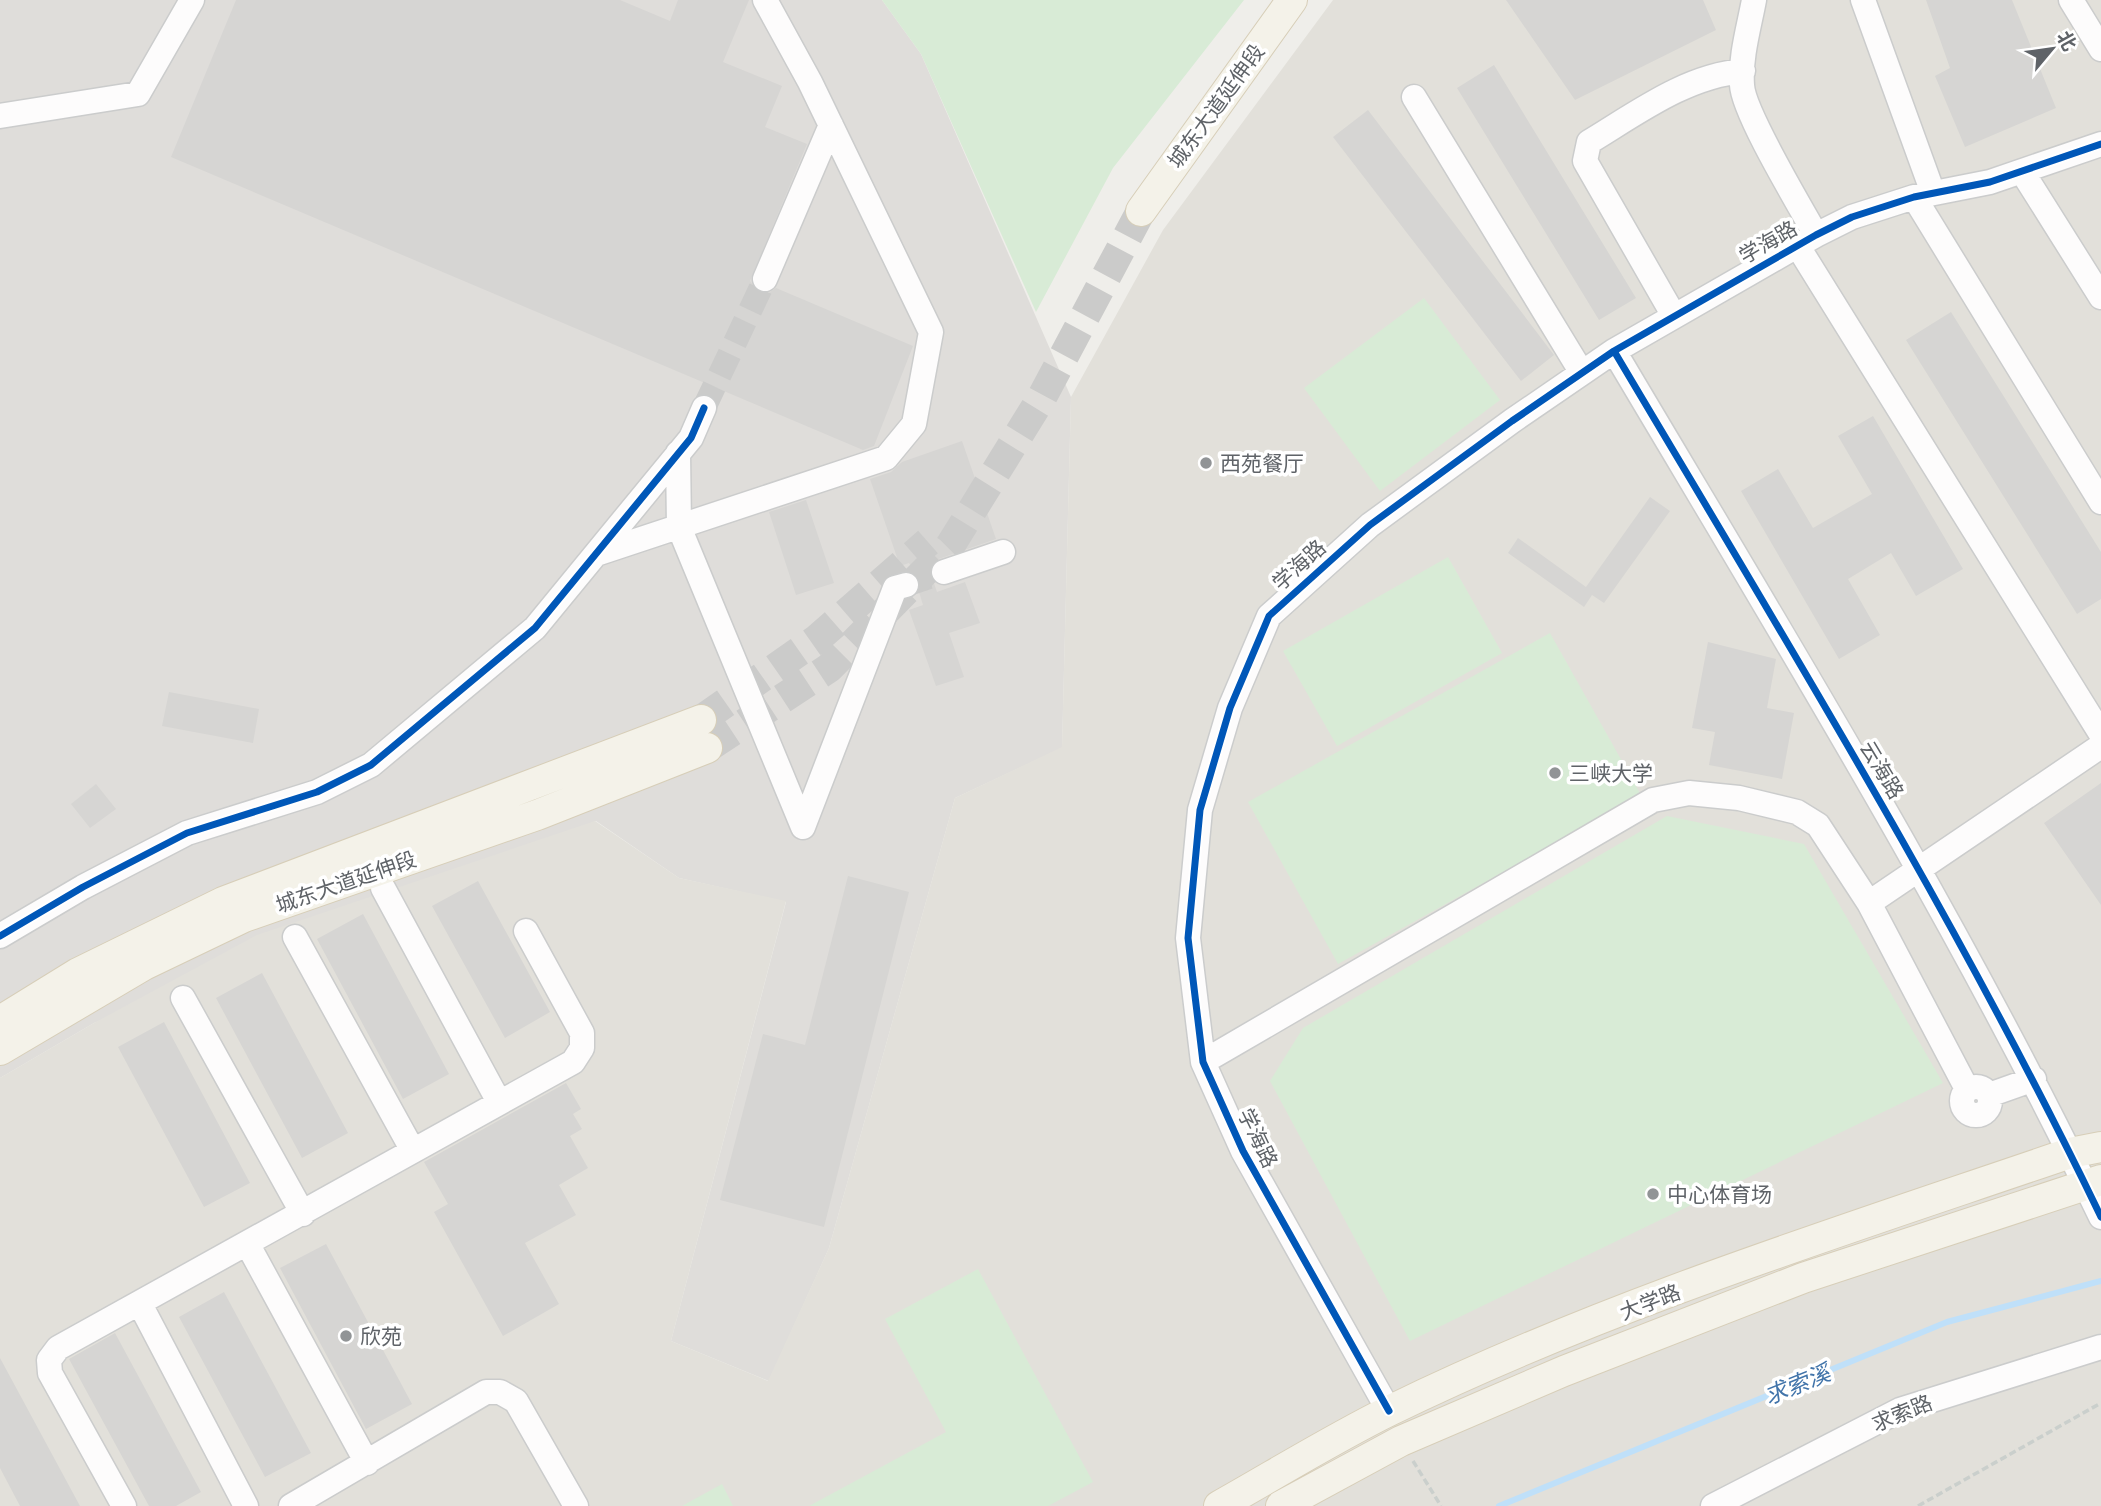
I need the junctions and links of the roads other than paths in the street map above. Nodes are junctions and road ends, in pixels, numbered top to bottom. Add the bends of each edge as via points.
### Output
1 (192, 0) edge
2 (765, 0) edge
3 (1274, 0) edge
4 (1292, 0) edge
5 (1754, 0) edge
6 (1863, 0) edge
7 (2071, 0) edge
8 (2101, 49) edge
9 (1743, 71) junction
10 (1414, 97) dead end
11 (0, 116) edge
12 (831, 125) junction
13 (2101, 144) edge
14 (2023, 173) junction
15 (1924, 195) junction
16 (1806, 240) junction
17 (765, 279) tunnel mouth
18 (2101, 297) edge
19 (1674, 316) junction
20 (1614, 351) junction
21 (1582, 373) junction
22 (704, 408) tunnel mouth
23 (678, 453) junction
24 (2101, 502) edge
25 (679, 527) junction
26 (1003, 552) dead end
27 (596, 554) junction
28 (944, 572) tunnel mouth
29 (906, 584) tunnel mouth
30 (2101, 734) edge
31 (2101, 746) edge
32 (1919, 867) junction
33 (383, 888) dead end
34 (1869, 903) junction
35 (526, 932) dead end
36 (0, 936) edge
37 (295, 937) dead end
38 (183, 998) dead end
39 (0, 1021) edge
40 (0, 1049) edge
41 (1203, 1062) junction
42 (2034, 1079) junction
43 (499, 1102) junction
44 (2101, 1146) edge
45 (413, 1151) junction
46 (2070, 1153) junction
47 (2093, 1182) edge
48 (303, 1214) junction
49 (2101, 1217) edge
50 (248, 1245) junction
51 (140, 1304) junction
52 (2101, 1347) edge
53 (1389, 1411) junction
54 (367, 1463) junction
55 (124, 1506) edge
56 (246, 1506) edge
57 (291, 1506) edge
58 (576, 1506) edge
59 (1219, 1506) edge
60 (1281, 1506) edge
61 (1713, 1506) edge

1 - 11 street via 138,94
2 - 12 street
3 - 4 main road, 城东大道延伸段 via 1136,203
5 - 9 street
6 - 15 street
7 - 8 street
9 - 16 street via 1741,88
9 - 19 street via 1719,73 1665,95 1589,142 1585,161
10 - 21 street
12 - 17 street
12 - 25 street via 931,332 914,425 886,458
13 - 14 street, 学海路
14 - 15 street, 学海路
14 - 18 street
15 - 16 street, 学海路 via 1852,218
15 - 24 street
16 - 19 street, 学海路
16 - 30 street
19 - 20 street, 学海路
20 - 21 street, 学海路
20 - 32 street, 云海路
21 - 41 street, 学海路 via 1370,525 1269,616 1230,708 1199,810 1188,938
22 - 23 street via 691,438
23 - 25 street
23 - 27 street
25 - 27 street
25 - 29 street via 803,827 895,589
26 - 28 street
27 - 36 street via 535,628 371,765 317,792 187,833
31 - 32 street
32 - 34 street
32 - 42 street, 云海路
33 - 43 street
34 - 41 street via 1818,825 1797,812 1739,798 1689,793 1653,800
34 - 42 street via 1978,1092
35 - 43 street via 582,1034 582,1048 573,1062
37 - 45 street
38 - 48 street
39 - 40 main road, 城东大道延伸段 via 78,973 223,902 704,734 537,815 244,917 144,965
41 - 53 street, 学海路 via 1243,1151
42 - 46 street, 云海路
43 - 45 street
44 - 46 main road, 大学路
45 - 48 street
46 - 47 street, 云海路
46 - 53 main road, 大学路 via 1796,1247 1555,1338
47 - 49 street, 云海路
47 - 60 main road, 大学路 via 1803,1278 1564,1371 1401,1441
48 - 50 street
50 - 51 street
50 - 54 street
51 - 55 street via 58,1348 49,1360 50,1373
51 - 56 street
52 - 61 street, 求索路 via 1900,1410
53 - 59 main road, 大学路
54 - 57 street
54 - 58 street via 486,1392 500,1392 516,1401

